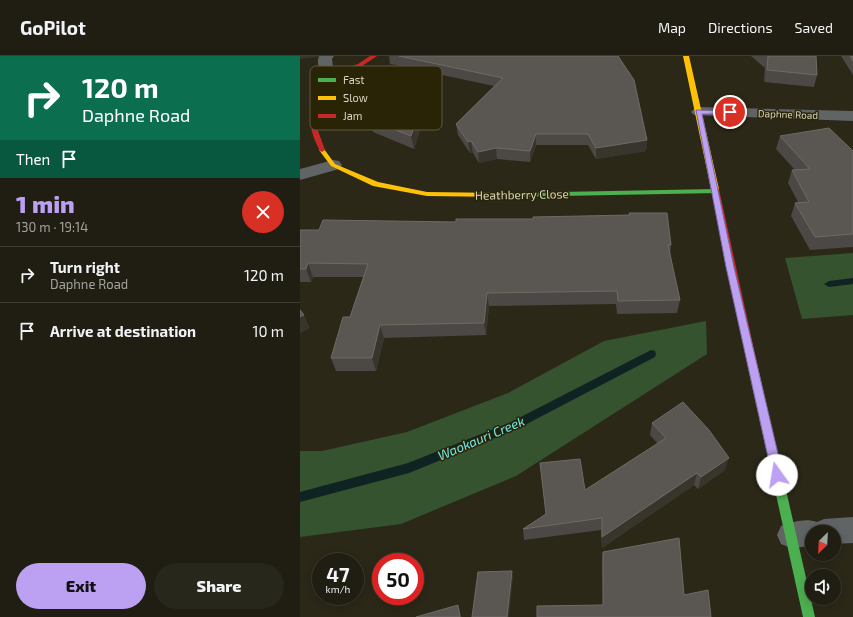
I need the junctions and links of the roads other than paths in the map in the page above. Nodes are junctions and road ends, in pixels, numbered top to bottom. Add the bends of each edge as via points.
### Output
1 (327, 56) edge
2 (374, 56) edge
3 (686, 56) edge
4 (326, 66) edge
5 (357, 66) edge
6 (699, 112) junction
7 (853, 116) edge
8 (315, 130) edge
9 (333, 165) junction
10 (300, 175) edge
11 (715, 191) junction
12 (853, 530) edge
13 (841, 531) edge
14 (801, 534) edge
15 (810, 617) edge

1 - 4 street
2 - 5 main road
3 - 6 main road
6 - 7 street, Daphne Road
6 - 11 main road
8 - 9 main road via 320,147
9 - 10 street
9 - 11 main road, Heathberry Close via 376,184 427,194 473,196
11 - 14 main road via 730,267
12 - 13 street
14 - 15 main road

